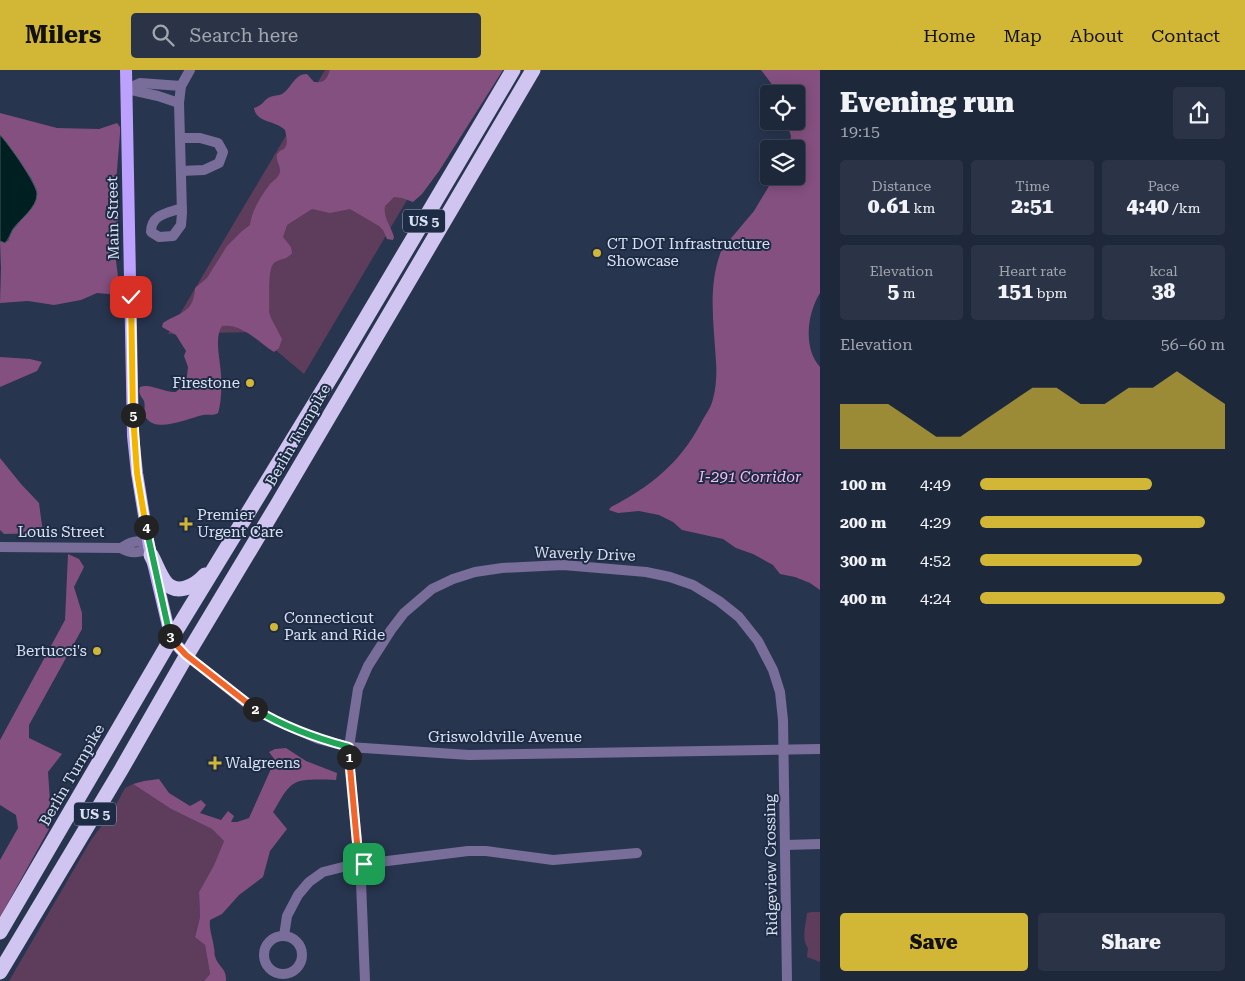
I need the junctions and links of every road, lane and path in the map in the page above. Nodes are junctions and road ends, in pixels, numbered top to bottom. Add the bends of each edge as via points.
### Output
1 (126, 70) edge
2 (190, 70) edge
3 (513, 70) edge
4 (533, 70) edge
5 (181, 86) junction
6 (127, 89) junction
7 (179, 103) junction
8 (180, 138) junction
9 (181, 171) junction
10 (182, 208) dead end
11 (360, 365) junction
12 (334, 372) junction
13 (0, 546) edge
14 (150, 550) junction
15 (218, 562) junction
16 (171, 639) junction
17 (186, 655) junction
18 (349, 747) junction
19 (783, 749) junction
20 (820, 749) edge
21 (820, 844) edge
22 (786, 845) junction
23 (637, 853) dead end
24 (359, 864) junction
25 (0, 932) edge
26 (284, 936) dead end
27 (0, 972) edge
28 (366, 981) edge
29 (787, 981) edge

1 - 6 main road, Main Street
2 - 5 street
3 - 12 highway, Berlin Turnpike / US 5
4 - 11 highway, Berlin Turnpike / US 5
5 - 6 street via 140,83
5 - 7 street
6 - 7 street
6 - 14 main road, Main Street via 133,436
7 - 8 street
8 - 9 street
8 - 9 street via 200,138 218,143 223,152 219,164 204,170
9 - 10 street
11 - 12 highway
11 - 17 highway, Berlin Turnpike / US 5
12 - 15 highway, Berlin Turnpike / US 5
13 - 14 street, Louis Street
14 - 15 highway via 166,584 178,589 193,586
14 - 16 main road, Main Street
15 - 16 highway, Berlin Turnpike / US 5
16 - 17 main road, Main Street
16 - 25 highway, Berlin Turnpike / US 5
17 - 18 street, Griswoldville Avenue via 250,706 274,720 318,739
17 - 27 highway, Berlin Turnpike / US 5
18 - 19 street, Griswoldville Avenue via 469,755
18 - 19 street, Waverly Drive via 362,677 391,630 416,601 453,578 475,572 563,565 670,577 693,585 719,601 738,617 758,642 773,670 784,720
18 - 24 street, Waverly Drive
19 - 20 street, Griswoldville Avenue
19 - 22 street, Ridgeview Crossing
21 - 22 street
22 - 29 street, Ridgeview Crossing
23 - 24 street via 554,860 468,851
24 - 26 street via 328,870 309,882 290,910
24 - 28 street, Waverly Drive

